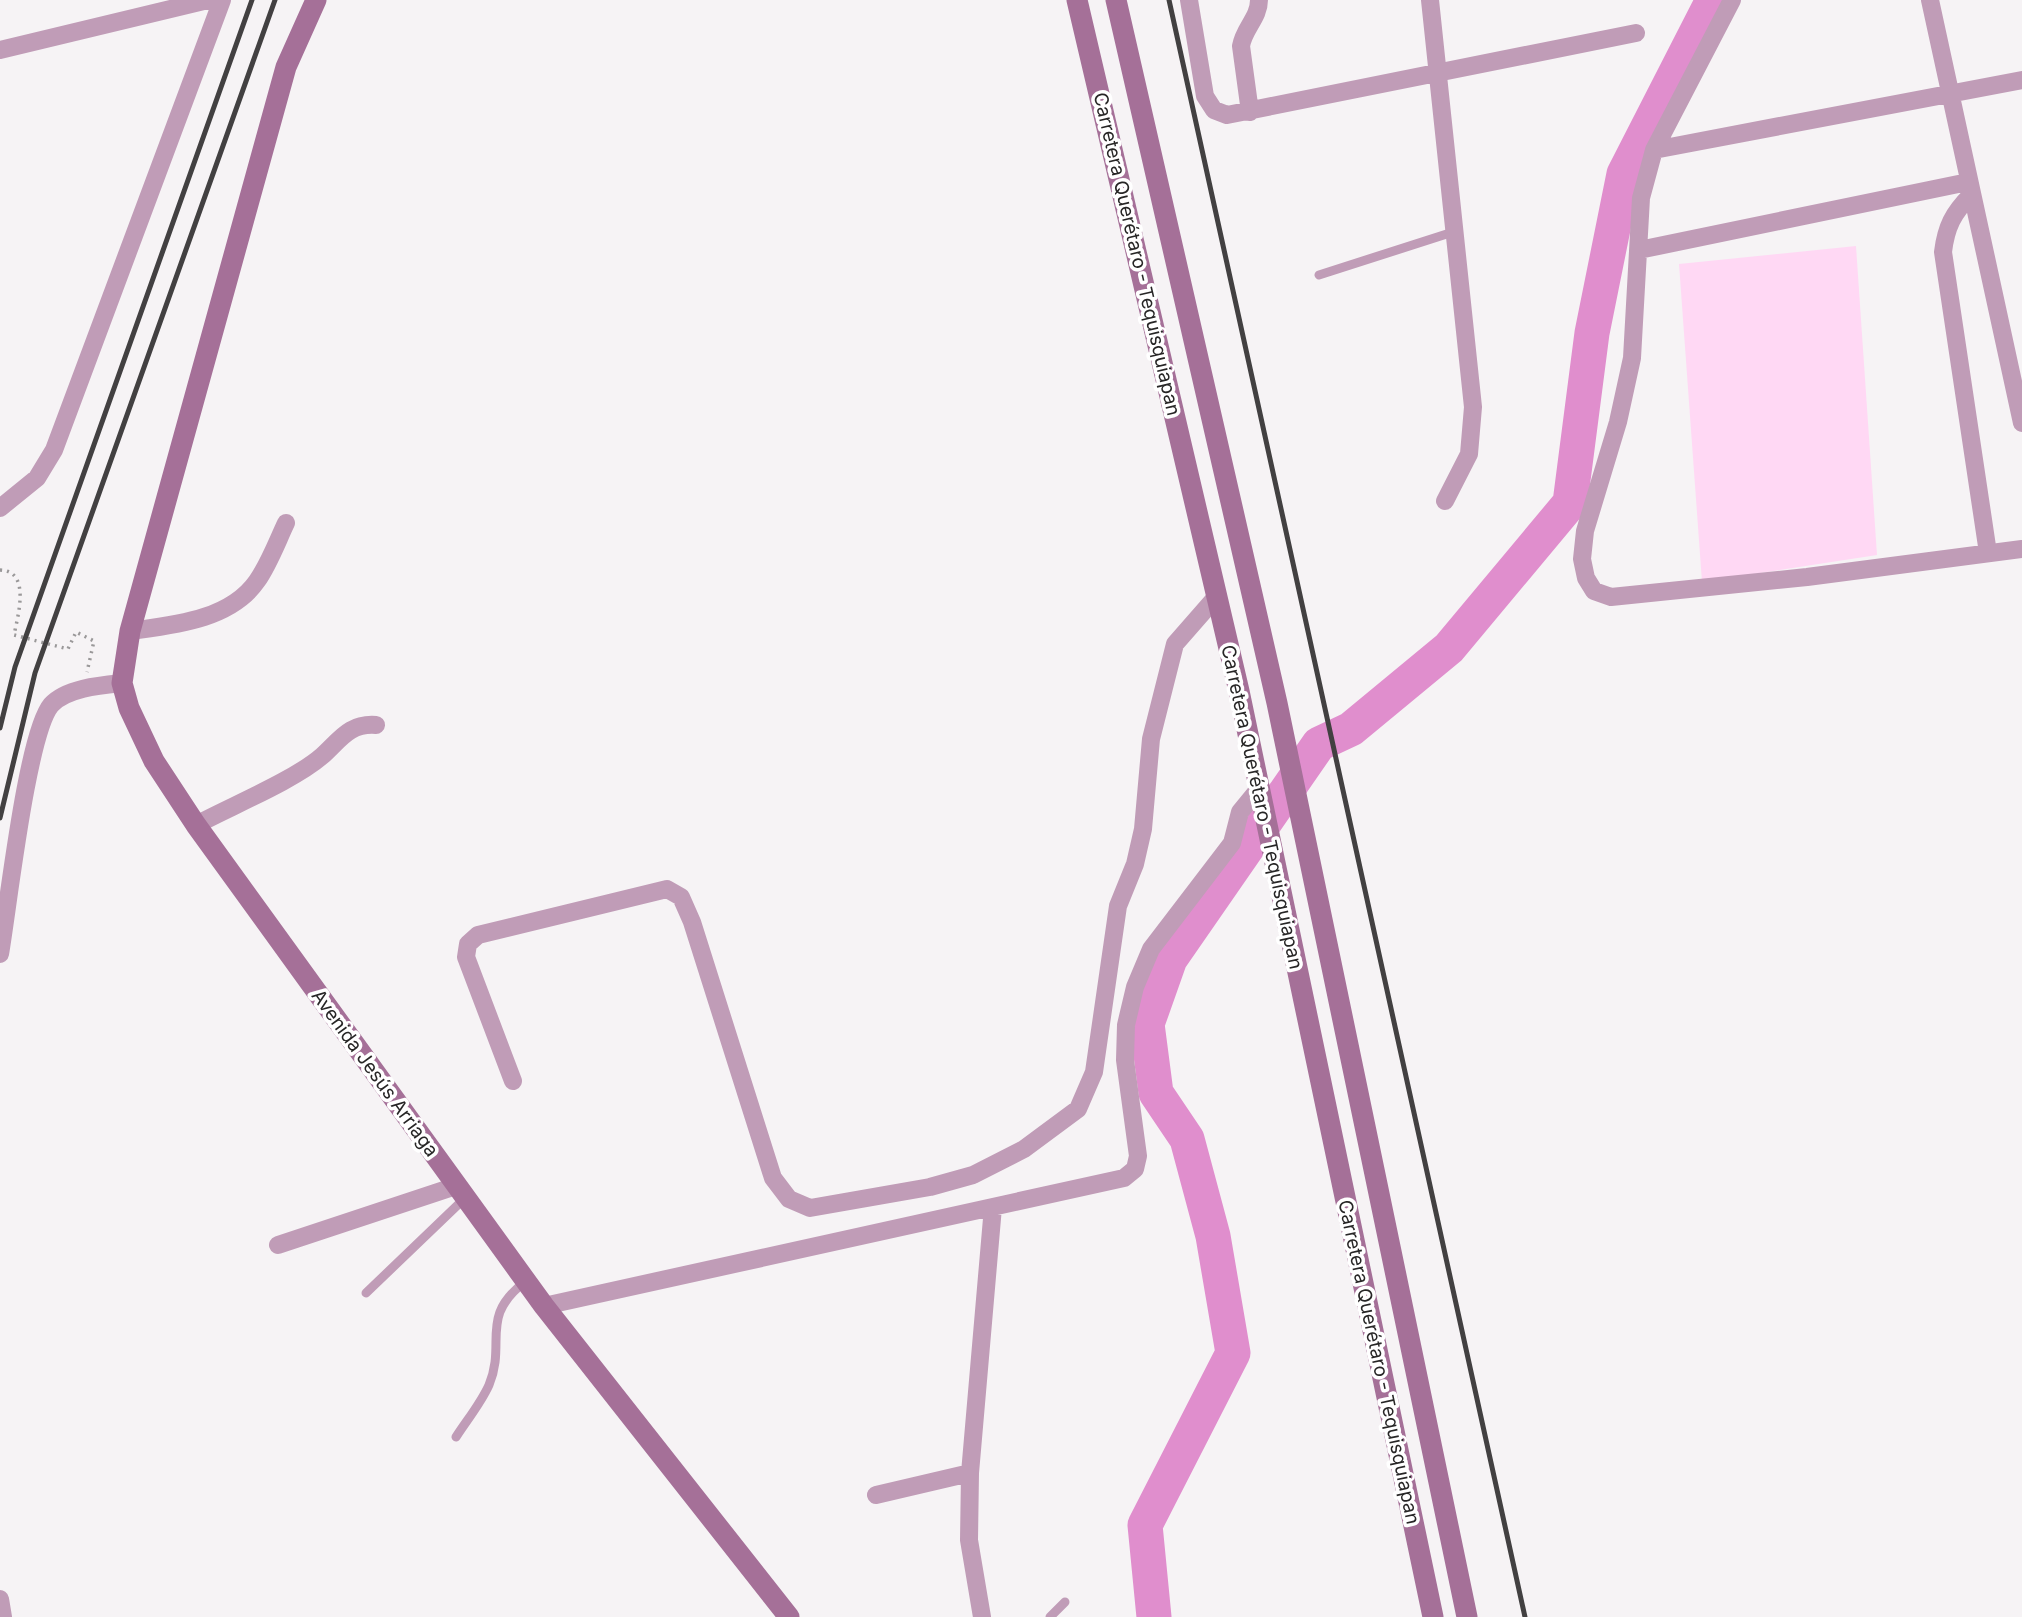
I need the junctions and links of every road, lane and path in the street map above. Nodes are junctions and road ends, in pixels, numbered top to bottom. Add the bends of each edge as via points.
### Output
1 (208, 0) edge
2 (222, 0) edge
3 (316, 0) edge
4 (1077, 0) edge
5 (1116, 0) edge
6 (1189, 0) edge
7 (1259, 0) edge
8 (1430, 0) edge
9 (1732, 0) edge
10 (1930, 0) edge
11 (1636, 33) dead end
12 (0, 50) edge
13 (1439, 72) junction
14 (2022, 80) edge
15 (1951, 93) junction
16 (1251, 112) junction
17 (1654, 150) junction
18 (1969, 189) junction
19 (1453, 232) junction
20 (1639, 250) junction
21 (1319, 275) dead end
22 (2022, 423) edge
23 (1445, 501) dead end
24 (0, 508) edge
25 (286, 523) dead end
26 (2022, 549) edge
27 (1988, 554) junction
28 (0, 570) edge
29 (1217, 596) junction
30 (130, 631) junction
31 (86, 677) dead end
32 (122, 683) junction
33 (376, 725) dead end
34 (1259, 794) junction
35 (196, 825) junction
36 (0, 954) edge
37 (513, 1081) dead end
38 (460, 1192) junction
39 (993, 1207) junction
40 (278, 1245) dead end
41 (526, 1281) junction
42 (366, 1293) dead end
43 (544, 1306) junction
44 (456, 1437) dead end
45 (970, 1473) junction
46 (876, 1495) dead end
47 (0, 1598) edge
48 (1065, 1602) dead end
49 (3, 1617) edge
50 (789, 1617) edge
51 (982, 1617) edge
52 (1050, 1617) edge
53 (1433, 1617) edge
54 (1467, 1617) edge

1 - 12 street
2 - 24 street via 54,450 37,478
3 - 30 main road, Avenida Jesús Arriaga via 286,67
4 - 29 main road, Carretera Querétaro - Tequisquiapan
5 - 54 main road, Carretera Querétaro - Tequisquiapan via 1292,776
6 - 16 street via 1205,96 1214,110 1227,115
7 - 16 street via 1259,12 1241,46
8 - 13 street
9 - 17 street
10 - 15 street
11 - 13 street
13 - 16 street
13 - 19 street
14 - 15 street
15 - 17 street
15 - 18 street
17 - 20 street via 1641,198
18 - 20 street
18 - 22 street
18 - 27 street via 1946,231 1943,252
19 - 21 lane
19 - 23 street via 1473,407 1469,454
20 - 27 street via 1632,358 1582,559 1594,591 1624,596
25 - 30 street via 257,581 242,598 213,614
26 - 27 street
28 - 31 path via 9,570 17,578 21,598 14,635 68,649 76,632 94,641
29 - 34 main road, Carretera Querétaro - Tequisquiapan
29 - 37 street via 1175,644 1151,739 1143,829 1118,906 1094,1072 1078,1109 1060,1125 973,1175 930,1187 810,1208 789,1199 773,1178 692,922 681,897 667,889 478,935 468,944 466,957
30 - 32 main road, Avenida Jesús Arriaga
32 - 35 main road, Avenida Jesús Arriaga via 136,727
32 - 36 street via 81,690 53,703 46,715 30,776
33 - 35 street via 350,729 311,765
34 - 39 street via 1240,812 1232,842 1151,949 1135,987 1126,1025 1125,1060 1138,1156 1135,1169 1124,1178
34 - 53 main road, Carretera Querétaro - Tequisquiapan
35 - 38 main road, Avenida Jesús Arriaga
38 - 40 street
38 - 41 main road, Avenida Jesús Arriaga
38 - 42 lane
39 - 43 street
39 - 45 street
41 - 43 main road, Avenida Jesús Arriaga
41 - 44 lane via 499,1309 495,1365 488,1386
43 - 50 main road, Avenida Jesús Arriaga
45 - 46 street
45 - 51 street via 969,1540
47 - 49 street
48 - 52 lane

